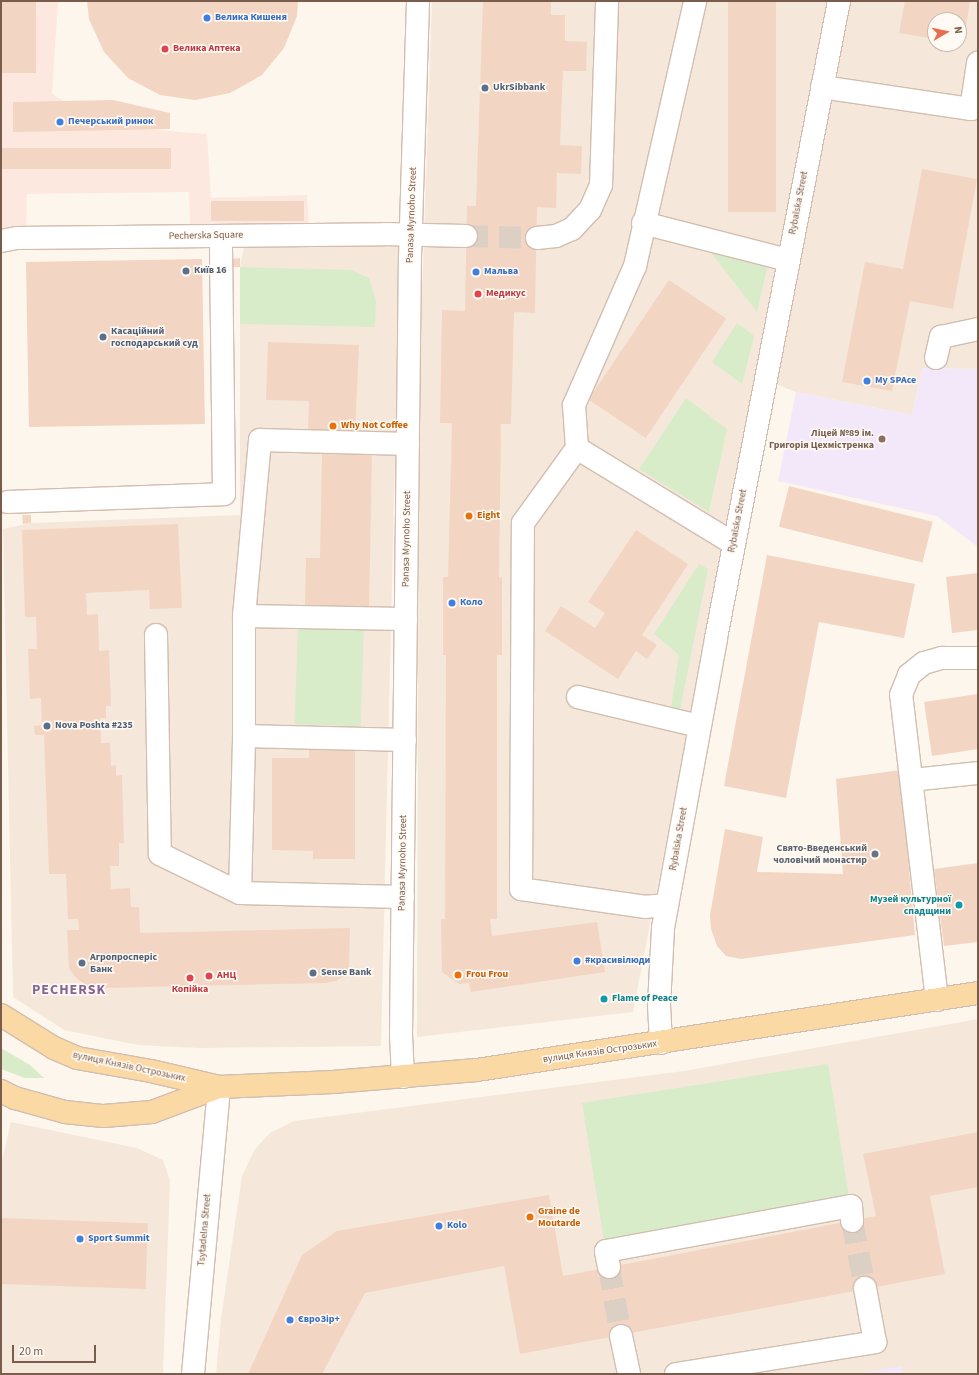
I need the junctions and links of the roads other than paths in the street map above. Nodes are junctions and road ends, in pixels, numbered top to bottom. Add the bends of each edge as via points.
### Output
1 (418, 1) edge
2 (607, 1) edge
3 (695, 1) edge
4 (839, 1) edge
5 (978, 63) edge
6 (822, 87) junction
7 (974, 113) edge
8 (643, 223) junction
9 (411, 234) junction
10 (221, 236) junction
11 (466, 236) tunnel mouth
12 (537, 238) tunnel mouth
13 (1, 241) edge
14 (788, 260) junction
15 (978, 329) edge
16 (936, 358) dead end
17 (408, 444) junction
18 (577, 448) junction
19 (8, 502) dead end
20 (734, 544) junction
21 (244, 616) junction
22 (406, 619) junction
23 (156, 635) dead end
24 (978, 658) edge
25 (578, 697) dead end
26 (700, 726) junction
27 (244, 736) junction
28 (405, 740) junction
29 (978, 773) edge
30 (912, 780) junction
31 (240, 893) junction
32 (403, 897) junction
33 (667, 905) junction
34 (978, 993) edge
35 (937, 1000) junction
36 (1, 1015) edge
37 (661, 1043) junction
38 (403, 1077) junction
39 (219, 1087) junction
40 (1, 1091) edge
41 (852, 1220) tunnel mouth
42 (609, 1267) tunnel mouth
43 (865, 1288) tunnel mouth
44 (621, 1336) tunnel mouth
45 (193, 1374) edge
46 (629, 1374) edge
47 (676, 1374) edge

1 - 9 street, Panasa Myrnoho Street
2 - 12 street via 601,185 590,210 572,229 556,236
3 - 8 street
4 - 6 street, Rybalska Street
5 - 7 street
6 - 7 street
6 - 14 street, Rybalska Street
8 - 14 street
8 - 18 street via 635,266 574,405
9 - 10 street, Pecherska Square
9 - 11 street, Pecherska Square
9 - 17 street, Panasa Myrnoho Street
10 - 13 street, Pecherska Square via 17,238
10 - 19 street via 224,494
14 - 20 street, Rybalska Street
15 - 16 street via 941,337
17 - 21 street via 260,440
17 - 22 street, Panasa Myrnoho Street
18 - 20 street
18 - 33 street via 523,523 520,889 646,907
20 - 26 street, Rybalska Street
21 - 22 street
21 - 27 street
22 - 28 street, Panasa Myrnoho Street
23 - 31 street via 160,854
24 - 30 street via 942,658 924,663 908,675 901,695
25 - 26 street
26 - 33 street, Rybalska Street
27 - 28 street
27 - 31 street
28 - 32 street, Panasa Myrnoho Street
29 - 30 street
30 - 35 street
31 - 32 street
32 - 38 street, Panasa Myrnoho Street
33 - 37 street, Rybalska Street via 659,997
34 - 35 main road, вулиця Князів Острозьких
35 - 37 main road, вулиця Князів Острозьких
36 - 39 main road, вулиця Князів Острозьких via 54,1048 77,1058 152,1071
37 - 38 main road, вулиця Князів Острозьких via 477,1070
38 - 39 main road, вулиця Князів Острозьких
39 - 40 main road, вулиця Князів Острозьких via 152,1112 104,1116 65,1112 15,1098
39 - 45 street, Tsytadelna Street
41 - 42 street via 851,1206 606,1251
43 - 47 street via 875,1342
44 - 46 street

